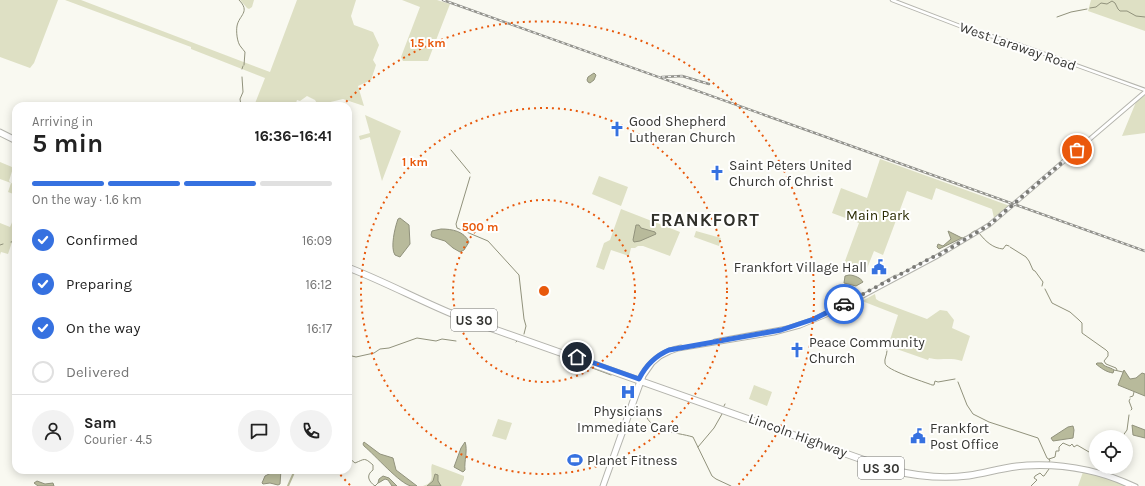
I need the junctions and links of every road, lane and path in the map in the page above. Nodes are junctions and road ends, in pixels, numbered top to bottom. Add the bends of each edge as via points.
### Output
1 (892, 0) edge
2 (1145, 91) edge
3 (0, 131) edge
4 (0, 134) edge
5 (5, 137) junction
6 (12, 137) edge
7 (12, 138) edge
8 (12, 140) edge
9 (352, 268) edge
10 (352, 271) edge
11 (604, 368) junction
12 (640, 381) junction
13 (603, 486) edge
14 (1130, 486) edge
15 (1136, 486) edge

1 - 2 main road, West Laraway Road
2 - 12 main road via 989,225 939,255 810,323 774,333 670,352 653,364
3 - 6 main road
4 - 5 main road
5 - 7 main road
5 - 8 main road
9 - 11 main road, US 30 via 436,306
10 - 11 main road, US 30 via 435,309
11 - 12 main road, Lincoln Highway / US 30
12 - 13 main road
12 - 14 main road, Lincoln Highway / US 30 via 906,475 959,478 1008,469 1053,467 1083,471
12 - 15 main road, Lincoln Highway / US 30 via 705,401 900,471 944,476 1025,464 1061,465 1106,474

